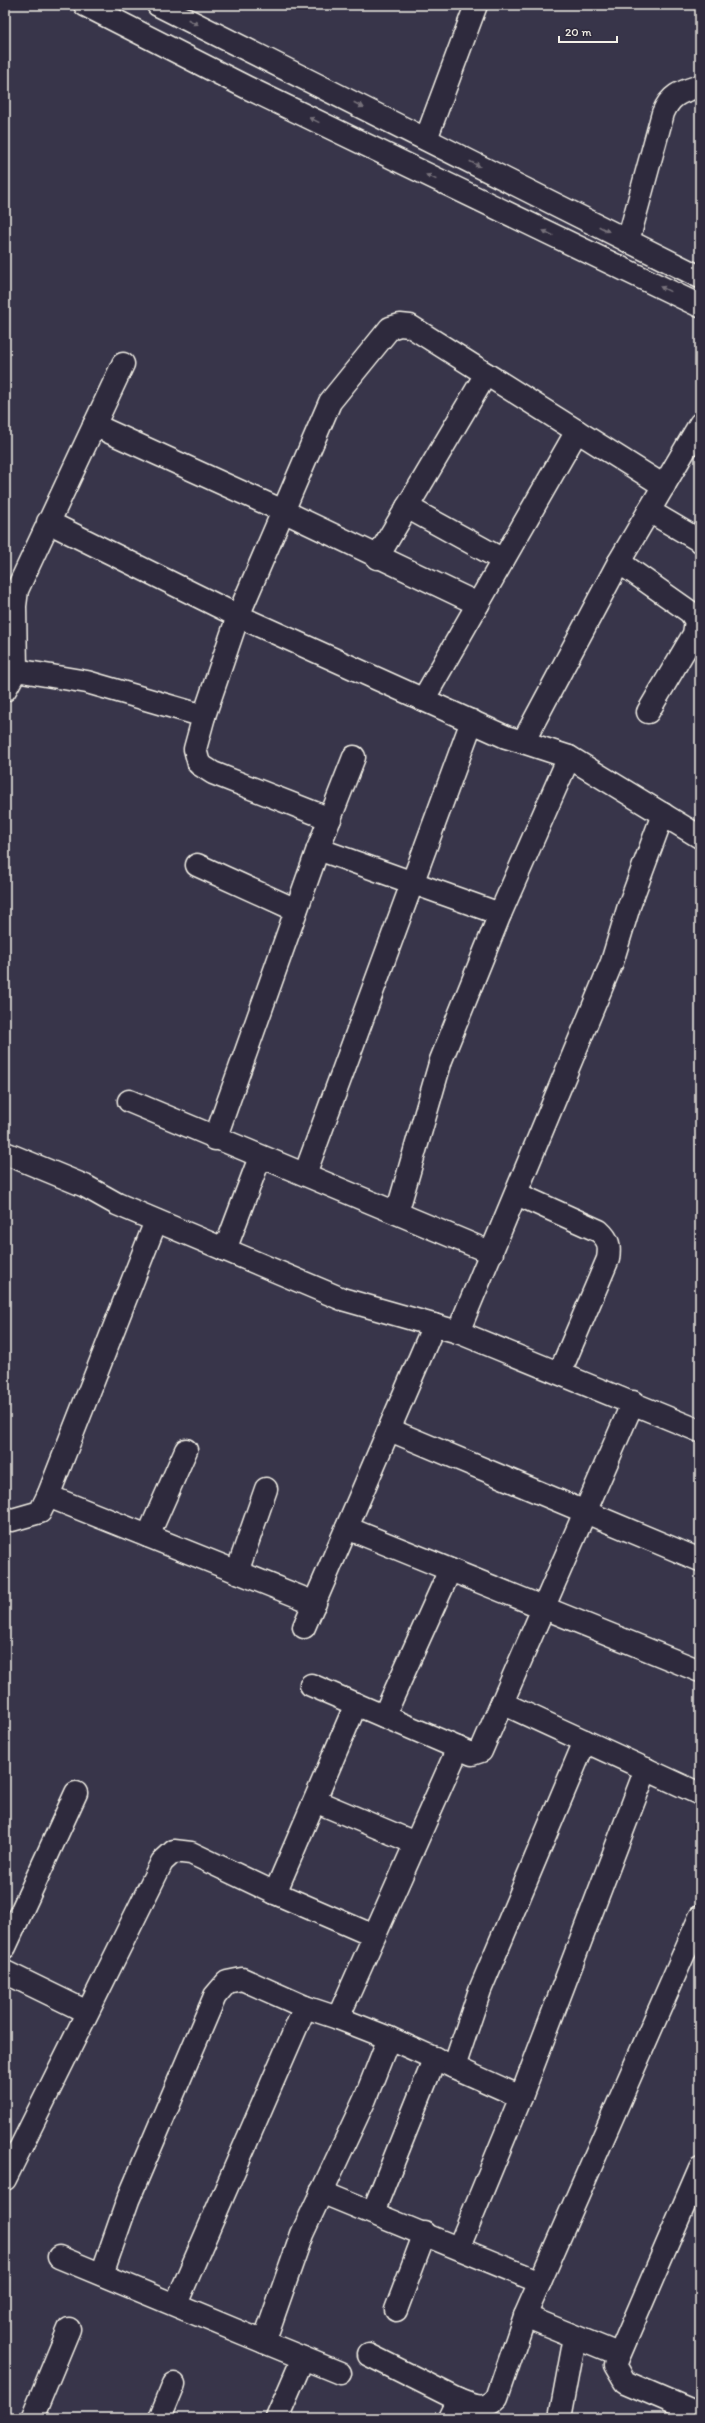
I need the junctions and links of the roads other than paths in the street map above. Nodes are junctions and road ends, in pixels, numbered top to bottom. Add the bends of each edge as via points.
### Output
1 (85, 5) edge
2 (158, 5) edge
3 (476, 5) edge
4 (700, 86) edge
5 (426, 138) junction
6 (628, 241) junction
7 (700, 277) edge
8 (700, 306) edge
9 (123, 364) dead end
10 (486, 374) junction
11 (94, 425) junction
12 (699, 429) edge
13 (577, 431) junction
14 (664, 486) junction
15 (407, 507) junction
16 (283, 511) junction
17 (649, 511) junction
18 (48, 522) junction
19 (700, 541) edge
20 (377, 558) junction
21 (503, 560) junction
22 (619, 562) junction
23 (478, 604) junction
24 (238, 616) junction
25 (16, 670) junction
26 (5, 690) edge
27 (423, 700) junction
28 (648, 712) dead end
29 (204, 716) junction
30 (472, 721) junction
31 (523, 742) junction
32 (354, 757) dead end
33 (569, 757) junction
34 (663, 814) junction
35 (330, 819) junction
36 (700, 837) edge
37 (318, 849) junction
38 (196, 864) dead end
39 (413, 883) junction
40 (296, 910) junction
41 (500, 914) junction
42 (129, 1101) dead end
43 (215, 1139) junction
44 (5, 1153) edge
45 (260, 1157) junction
46 (305, 1174) junction
47 (517, 1194) junction
48 (397, 1213) junction
49 (156, 1221) junction
50 (225, 1250) junction
51 (492, 1253) junction
52 (434, 1325) junction
53 (458, 1332) junction
54 (560, 1372) junction
55 (633, 1402) junction
56 (390, 1430) junction
57 (700, 1431) edge
58 (186, 1450) dead end
59 (266, 1488) dead end
60 (48, 1496) junction
61 (586, 1512) junction
62 (5, 1518) edge
63 (347, 1528) junction
64 (148, 1536) junction
65 (700, 1560) edge
66 (450, 1570) junction
67 (237, 1572) junction
68 (315, 1602) junction
69 (544, 1609) junction
70 (304, 1628) dead end
71 (700, 1671) edge
72 (311, 1685) dead end
73 (502, 1703) junction
74 (356, 1704) junction
75 (384, 1716) junction
76 (585, 1741) junction
77 (458, 1748) junction
78 (646, 1769) junction
79 (76, 1793) dead end
80 (700, 1794) edge
81 (315, 1801) junction
82 (415, 1843) junction
83 (275, 1893) junction
84 (700, 1917) edge
85 (374, 1936) junction
86 (5, 1947) edge
87 (5, 1972) edge
88 (305, 2007) junction
89 (87, 2012) junction
90 (338, 2018) junction
91 (389, 2038) junction
92 (435, 2058) junction
93 (454, 2067) junction
94 (521, 2097) junction
95 (700, 2168) edge
96 (5, 2179) edge
97 (322, 2192) junction
98 (373, 2212) junction
99 (425, 2233) junction
100 (459, 2247) junction
101 (59, 2257) dead end
102 (102, 2274) junction
103 (540, 2282) junction
104 (176, 2304) junction
105 (396, 2310) dead end
106 (525, 2316) junction
107 (69, 2329) dead end
108 (575, 2337) junction
109 (264, 2342) junction
110 (618, 2354) junction
111 (368, 2355) dead end
112 (303, 2358) junction
113 (340, 2373) dead end
114 (174, 2384) dead end
115 (454, 2409) edge
116 (700, 2416) edge
117 (32, 2418) edge
118 (160, 2418) edge
119 (277, 2418) edge
120 (560, 2418) edge

8 -> 1 street via 246,87
2 -> 5 street
3 - 5 street
4 - 6 street via 680,92 668,101
5 -> 6 street
6 - 7 street
9 - 11 street
10 - 13 street
10 - 15 street
10 - 16 street via 410,326 390,328 330,402
11 - 16 street
11 - 18 street
12 - 14 street
13 - 14 street
13 - 21 street
14 - 17 street
15 - 20 street
15 - 21 street
16 - 20 street
16 - 24 street
17 - 19 street
17 - 22 street
18 - 24 street
18 - 25 street via 17,590
20 - 23 street
21 - 23 street
22 - 28 street via 690,612 696,621 694,634
22 - 31 street
23 - 27 street
24 - 27 street
24 - 29 street
25 - 26 street
25 - 29 street via 87,682
27 - 30 street
29 - 35 street via 195,749 199,764 213,773
30 - 31 street
30 - 39 street
31 - 33 street
32 - 35 street
33 - 34 street
33 - 41 street
34 - 36 street
34 - 47 street via 629,906 612,962
35 - 37 street
37 - 39 street
37 - 40 street
38 - 40 street
39 - 41 street
39 - 46 street
40 - 43 street
41 - 48 street via 441,1060
42 - 43 street
43 - 45 street
44 - 49 street via 85,1186
45 - 46 street
45 - 50 street
46 - 48 street
47 - 51 street
47 - 54 street via 599,1231 608,1240 608,1259
48 - 51 street
49 - 50 street
49 - 60 street
50 - 52 street via 342,1299
51 - 53 street
52 - 53 street
52 - 56 street
53 - 54 street
54 - 55 street
55 - 57 street
55 - 61 street
56 - 61 street
56 - 63 street
58 - 64 street
59 - 67 street
60 - 62 street via 40,1512 17,1519
60 - 64 street
61 - 65 street
61 - 69 street
63 - 66 street
63 - 68 street
64 - 67 street
66 - 69 street
66 - 75 street
67 - 68 street
68 - 70 street
69 - 71 street
69 - 73 street
72 - 74 street
73 - 76 street
73 - 77 street via 481,1750 472,1754
74 - 75 street
74 - 81 street
75 - 77 street
76 - 78 street
76 - 93 street via 480,1990
77 - 82 street
78 - 80 street
78 - 94 street
79 - 86 street
81 - 82 street
81 - 83 street
82 - 85 street
83 - 85 street
83 - 89 street via 191,1852 174,1851 162,1862
84 - 103 street
85 - 90 street
87 - 89 street
88 - 90 street
88 - 102 street via 242,1979 226,1982 215,1996 128,2200
88 - 104 street
89 - 96 street
90 - 91 street
91 - 92 street
91 - 97 street via 365,2099
92 - 93 street
92 - 98 street
93 - 94 street
94 - 100 street
95 - 110 street
97 - 98 street
97 - 109 street via 302,2234
98 - 99 street
99 - 100 street
99 - 105 street
100 - 103 street
101 - 102 street
102 - 104 street
103 - 106 street
104 - 109 street
106 - 108 street
106 - 115 street via 497,2398 490,2405 479,2408
107 - 117 street
108 - 110 street
108 - 120 street
109 - 112 street
110 - 116 street via 615,2365 625,2382
111 - 115 street
112 - 113 street
112 - 119 street
114 - 118 street

